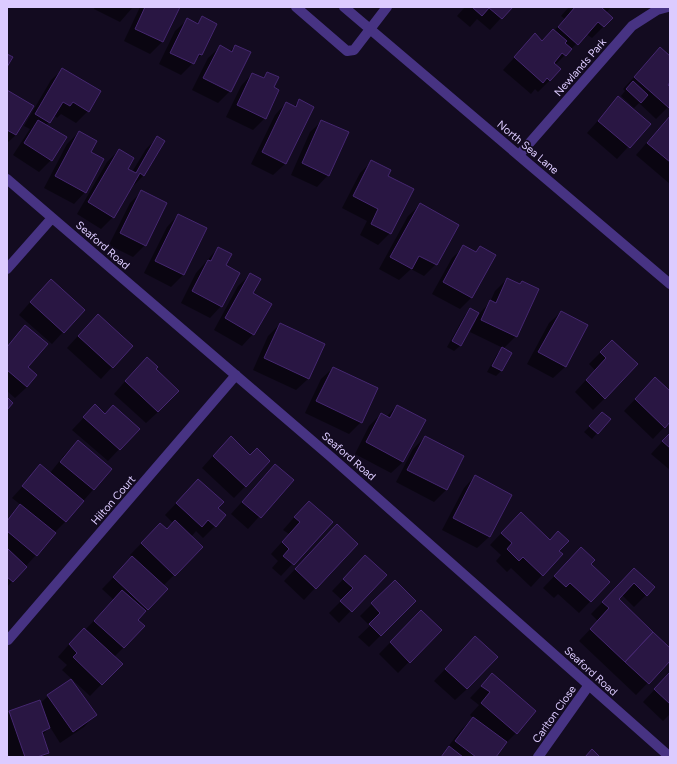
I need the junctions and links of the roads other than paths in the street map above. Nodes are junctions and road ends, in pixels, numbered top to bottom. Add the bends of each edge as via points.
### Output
1 (296, 7) edge
2 (344, 7) edge
3 (386, 7) edge
4 (668, 7) edge
5 (370, 30) junction
6 (519, 155) junction
7 (7, 179) edge
8 (52, 218) junction
9 (7, 269) edge
10 (670, 284) edge
11 (236, 375) junction
12 (8, 640) dead end
13 (589, 685) junction
14 (538, 757) edge
15 (670, 757) edge

1 - 5 street via 347,51 354,50
2 - 5 street, North Sea Lane
3 - 5 street
4 - 6 street, Newlands Park via 657,10 632,26
5 - 6 street, North Sea Lane
6 - 10 street, North Sea Lane
7 - 8 street, Seaford Road
8 - 9 street
8 - 11 street, Seaford Road
11 - 12 street, Hilton Court
11 - 13 street, Seaford Road
13 - 14 street, Carlton Close
13 - 15 street, Seaford Road

